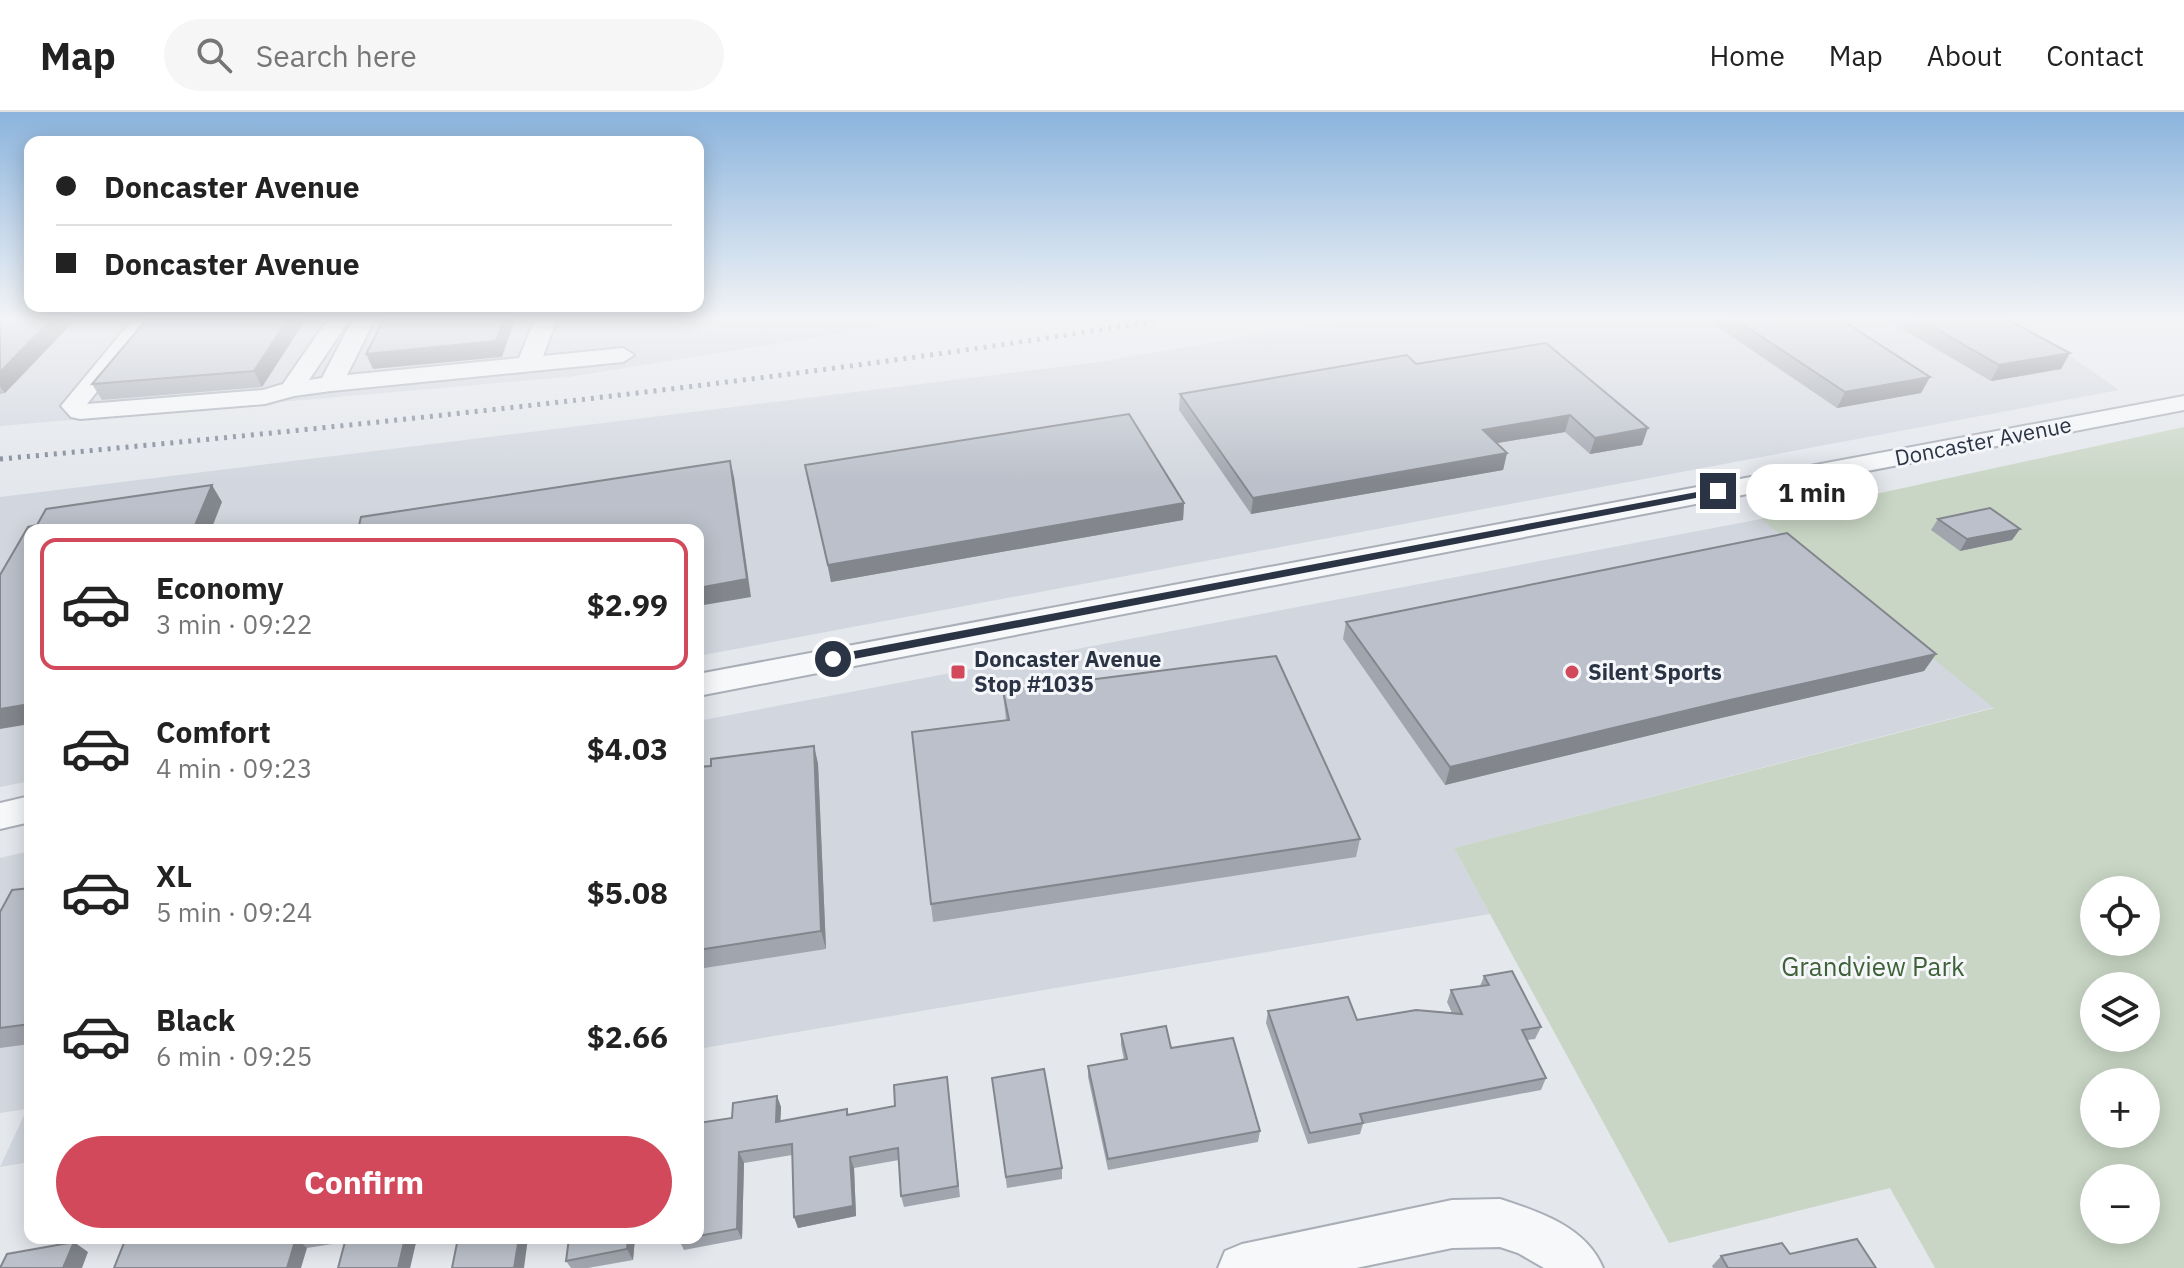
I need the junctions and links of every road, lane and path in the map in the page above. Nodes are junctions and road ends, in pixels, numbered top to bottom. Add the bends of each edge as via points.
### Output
1 (100, 373) edge
2 (302, 373) edge
3 (337, 373) edge
4 (440, 373) edge
5 (331, 384) junction
6 (291, 389) junction
7 (2184, 403) edge
8 (704, 684) edge
9 (24, 810) edge
10 (0, 816) edge
11 (1242, 1268) edge
12 (1579, 1268) edge

1 - 6 street via 73,406 80,412 265,397
2 - 6 street
3 - 5 street
4 - 5 street
5 - 6 street
7 - 8 street, Doncaster Avenue
9 - 10 street
11 - 12 street via 1452,1224 1500,1223 1540,1239

